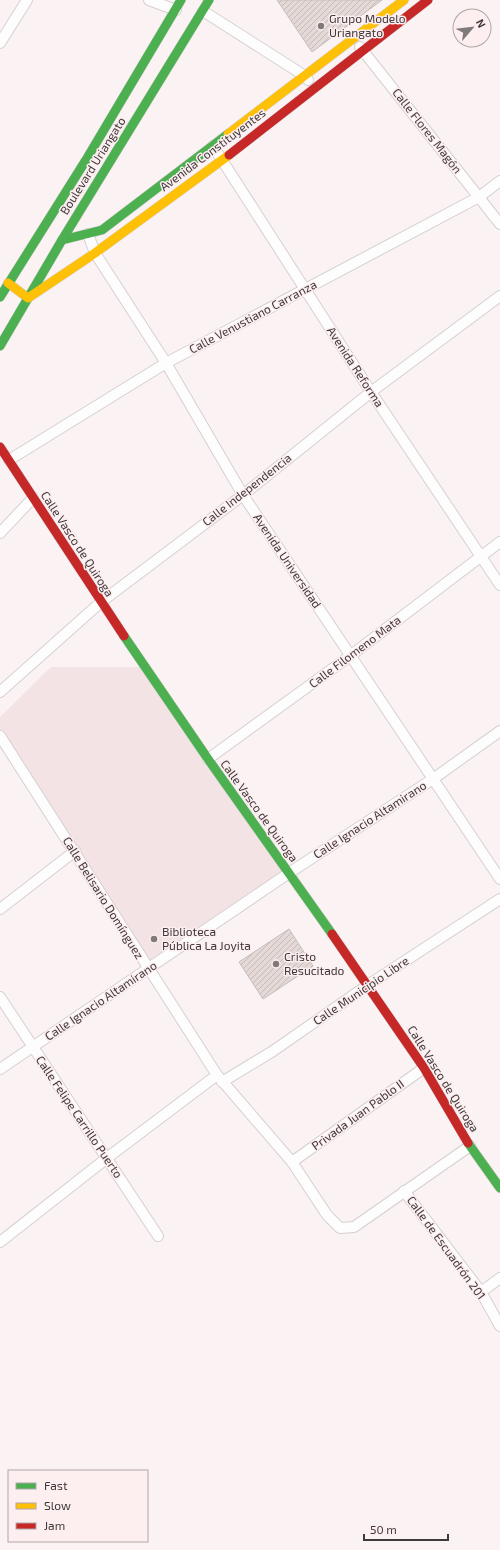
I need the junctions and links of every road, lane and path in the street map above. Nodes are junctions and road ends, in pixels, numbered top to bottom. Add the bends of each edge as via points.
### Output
1 (27, 0) edge
2 (149, 0) edge
3 (181, 0) edge
4 (210, 0) edge
5 (404, 0) edge
6 (428, 0) edge
7 (176, 10) junction
8 (203, 11) junction
9 (354, 38) junction
10 (0, 43) edge
11 (362, 50) junction
12 (305, 76) junction
13 (314, 88) junction
14 (213, 146) junction
15 (222, 160) junction
16 (500, 181) edge
17 (479, 197) junction
18 (500, 224) edge
19 (88, 234) junction
20 (62, 240) junction
21 (95, 253) junction
22 (8, 283) junction
23 (305, 290) junction
24 (500, 296) edge
25 (0, 297) edge
26 (28, 298) junction
27 (0, 346) edge
28 (166, 363) junction
29 (371, 392) junction
30 (0, 447) edge
31 (9, 460) junction
32 (242, 495) junction
33 (33, 498) junction
34 (0, 533) edge
35 (500, 542) edge
36 (481, 557) junction
37 (500, 585) edge
38 (101, 602) junction
39 (350, 656) junction
40 (0, 692) edge
41 (500, 732) edge
42 (0, 736) edge
43 (208, 759) junction
44 (433, 779) junction
45 (75, 851) junction
46 (289, 873) junction
47 (500, 879) edge
48 (500, 899) edge
49 (0, 909) edge
50 (148, 970) junction
51 (368, 985) junction
52 (0, 997) edge
53 (33, 1046) junction
54 (424, 1068) junction
55 (0, 1069) edge
56 (220, 1079) junction
57 (470, 1146) junction
58 (106, 1158) junction
59 (292, 1162) junction
60 (500, 1188) edge
61 (404, 1190) junction
62 (158, 1236) dead end
63 (0, 1242) edge
64 (500, 1278) edge
65 (481, 1292) junction
66 (500, 1326) edge

1 - 10 street
2 - 7 street
3 - 7 street, Boulevard Uriangato
4 - 8 street, Boulevard Uriangato
5 - 9 street, Avenida Constituyentes
6 - 11 street, Avenida Constituyentes
7 - 22 street, Boulevard Uriangato
8 - 12 street
8 - 20 street, Boulevard Uriangato
9 - 11 street, Calle Flores Magón
9 - 12 street, Avenida Constituyentes
11 - 13 street, Avenida Constituyentes
11 - 17 street, Calle Flores Magón
12 - 13 street
12 - 14 street, Avenida Constituyentes
13 - 15 street, Avenida Constituyentes
14 - 15 street, Avenida Reforma
14 - 19 street, Avenida Constituyentes via 102,230
15 - 21 street, Avenida Constituyentes
15 - 23 street, Avenida Reforma
16 - 17 street, Calle Venustiano Carranza
17 - 18 street, Calle Flores Magón
17 - 23 street, Calle Venustiano Carranza
19 - 20 street, Avenida Constituyentes
19 - 21 street, Avenida Universidad
20 - 26 street, Boulevard Uriangato
21 - 26 street, Avenida Constituyentes
21 - 28 street, Avenida Universidad
22 - 25 street, Boulevard Uriangato
22 - 26 street
23 - 28 street, Calle Venustiano Carranza
23 - 29 street, Avenida Reforma
24 - 29 street, Calle Independencia
26 - 27 street, Boulevard Uriangato
28 - 31 street, Calle Venustiano Carranza
28 - 32 street, Avenida Universidad
29 - 32 street, Calle Independencia
29 - 36 street, Avenida Reforma
30 - 31 street, Calle Vasco de Quiroga
31 - 33 street, Calle Vasco de Quiroga
32 - 38 street, Calle Independencia
32 - 39 street, Avenida Universidad
33 - 34 street
33 - 38 street, Calle Vasco de Quiroga
35 - 36 street, Calle Filomeno Mata
36 - 37 street, Avenida Reforma
36 - 39 street, Calle Filomeno Mata
38 - 40 street, Calle Independencia
38 - 43 street, Calle Vasco de Quiroga
39 - 43 street, Calle Filomeno Mata
39 - 44 street, Avenida Universidad
41 - 44 street, Calle Ignacio Altamirano
42 - 45 street, Calle Belisario Domínguez
43 - 46 street, Calle Vasco de Quiroga
44 - 46 street, Calle Ignacio Altamirano
44 - 47 street, Avenida Universidad
45 - 49 street
45 - 50 street, Calle Belisario Domínguez
46 - 50 street, Calle Ignacio Altamirano
46 - 51 street, Calle Vasco de Quiroga
48 - 51 street, Calle Municipio Libre
50 - 53 street, Calle Ignacio Altamirano
50 - 56 street, Calle Belisario Domínguez
51 - 54 street, Calle Vasco de Quiroga
51 - 56 street, Calle Municipio Libre via 273,1052
52 - 53 street, Calle Felipe Carrillo Puerto
53 - 55 street, Calle Ignacio Altamirano
53 - 58 street, Calle Felipe Carrillo Puerto
54 - 57 street, Calle Vasco de Quiroga
54 - 59 street, Privada Juan Pablo II
56 - 58 street, Calle Municipio Libre
56 - 59 street, Calle Belisario Domínguez
57 - 60 street, Calle Vasco de Quiroga
57 - 61 street
58 - 62 street, Calle Felipe Carrillo Puerto
58 - 63 street, Calle Municipio Libre
59 - 61 street, Calle Belisario Domínguez via 327,1215 340,1228 354,1227
61 - 65 street, Calle de Escuadrón 201
64 - 65 street
65 - 66 street, Calle de Escuadrón 201

